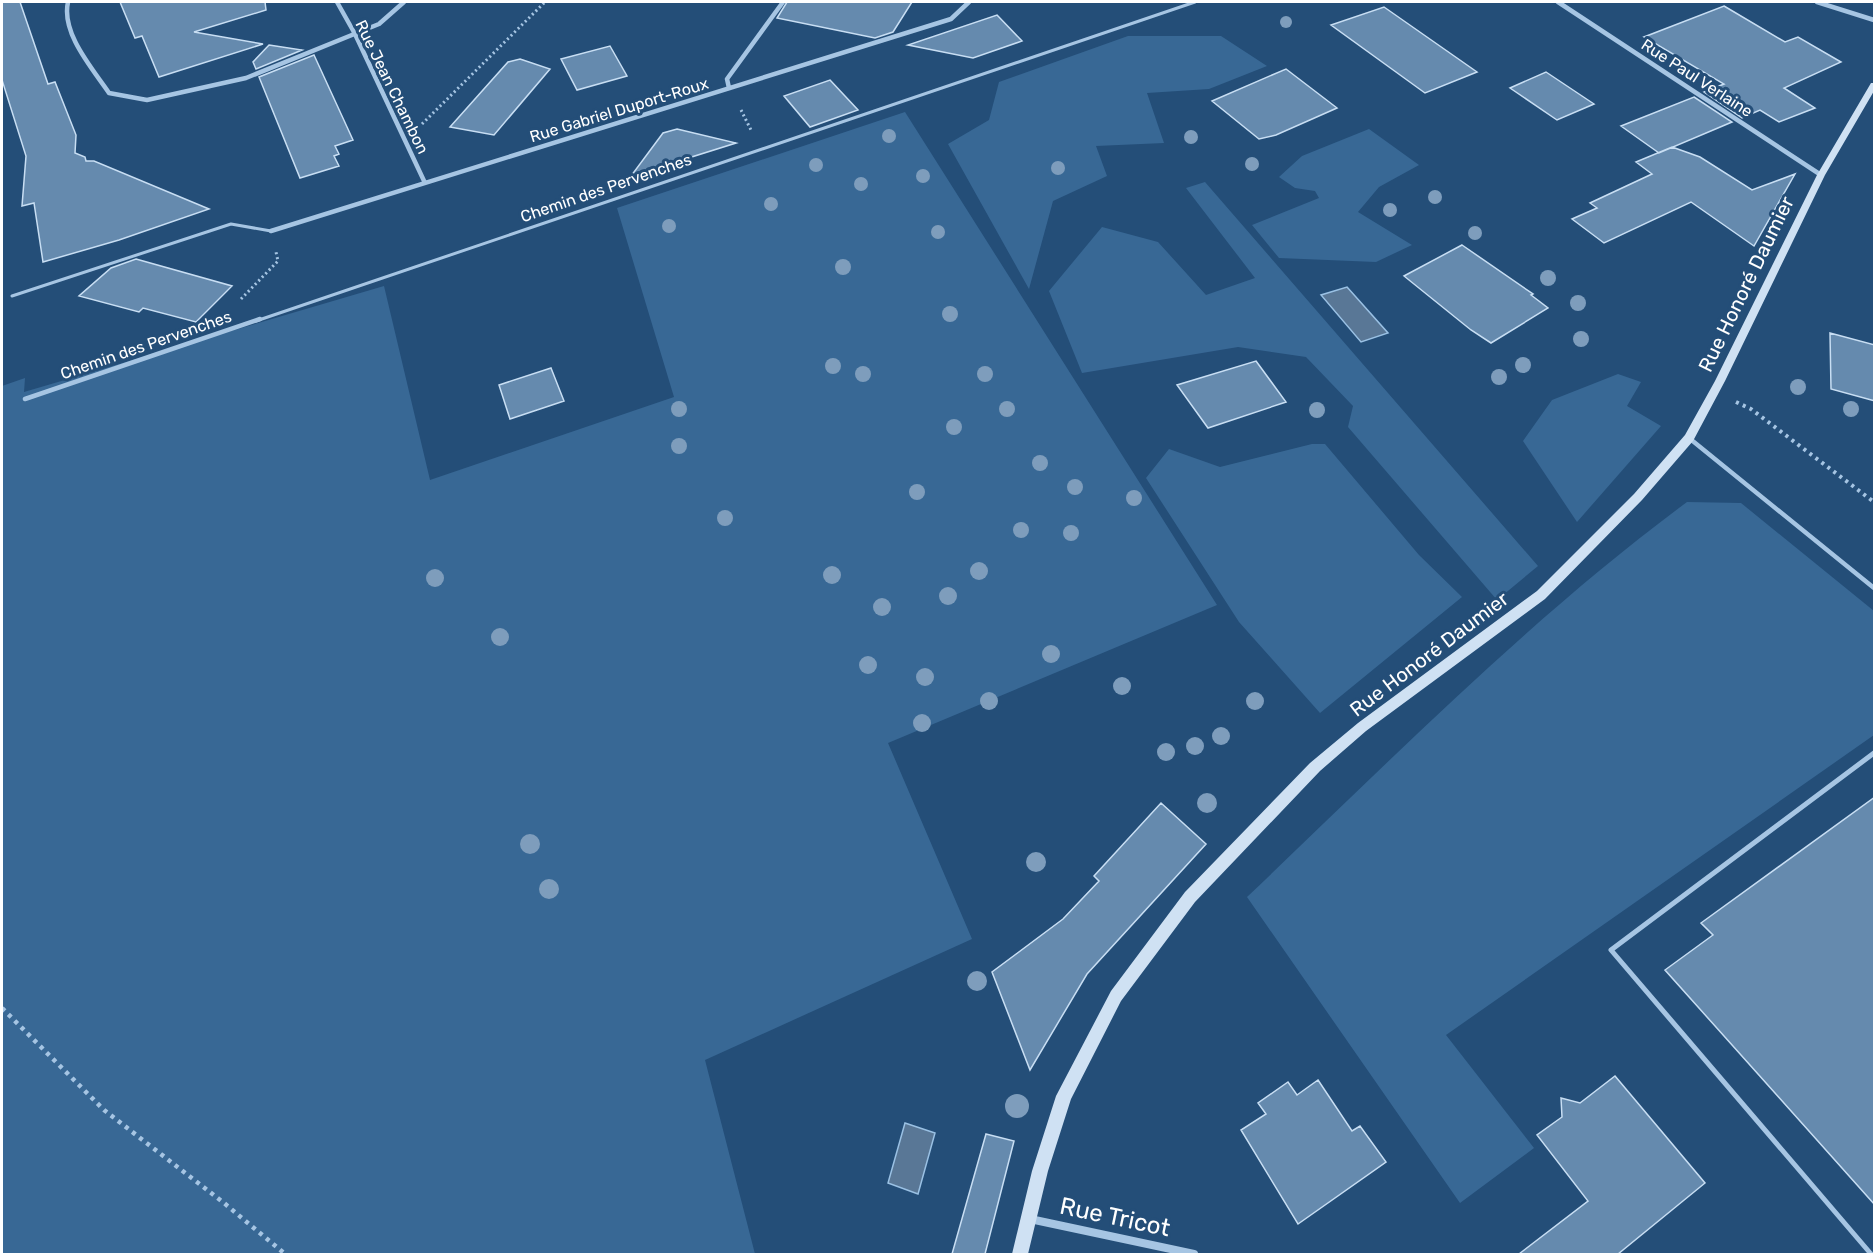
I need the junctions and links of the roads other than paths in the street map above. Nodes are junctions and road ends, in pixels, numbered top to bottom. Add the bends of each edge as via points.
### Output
1 (68, 2) edge
2 (337, 2) edge
3 (404, 2) edge
4 (783, 2) edge
5 (969, 2) edge
6 (1195, 2) edge
7 (1558, 2) edge
8 (1817, 2) edge
9 (1828, 3) edge
10 (1875, 21) edge
11 (355, 34) junction
12 (1875, 85) edge
13 (729, 88) junction
14 (1821, 175) junction
15 (425, 183) junction
16 (271, 231) joint
17 (12, 296) dead end
18 (25, 399) dead end
19 (1689, 438) junction
20 (1875, 588) edge
21 (1875, 753) edge
22 (1028, 1218) junction
23 (1020, 1254) edge
24 (1194, 1254) edge
25 (1871, 1254) edge

1 - 11 street via 65,15 78,46 109,93 147,100 246,78
2 - 11 street, Rue Jean Chambon
3 - 11 street via 379,24
4 - 13 street via 727,79
5 - 13 street, Rue Gabriel Duport-Roux via 951,19
6 - 18 lane, Chemin des Pervenches
7 - 14 street, Rue Paul Verlaine
8 - 9 street
9 - 10 street
11 - 15 street, Rue Jean Chambon
12 - 14 street, Rue Honoré Daumier
13 - 15 street, Rue Gabriel Duport-Roux
14 - 19 street, Rue Honoré Daumier
15 - 16 street, Rue Gabriel Duport-Roux
16 - 17 lane via 231,224
19 - 20 lane
19 - 22 street, Rue Honoré Daumier via 1638,497 1541,594 1323,760 1190,897 1116,996 1064,1096
21 - 25 lane via 1611,950
22 - 23 street, Rue Honoré Daumier
22 - 24 street, Rue Tricot

